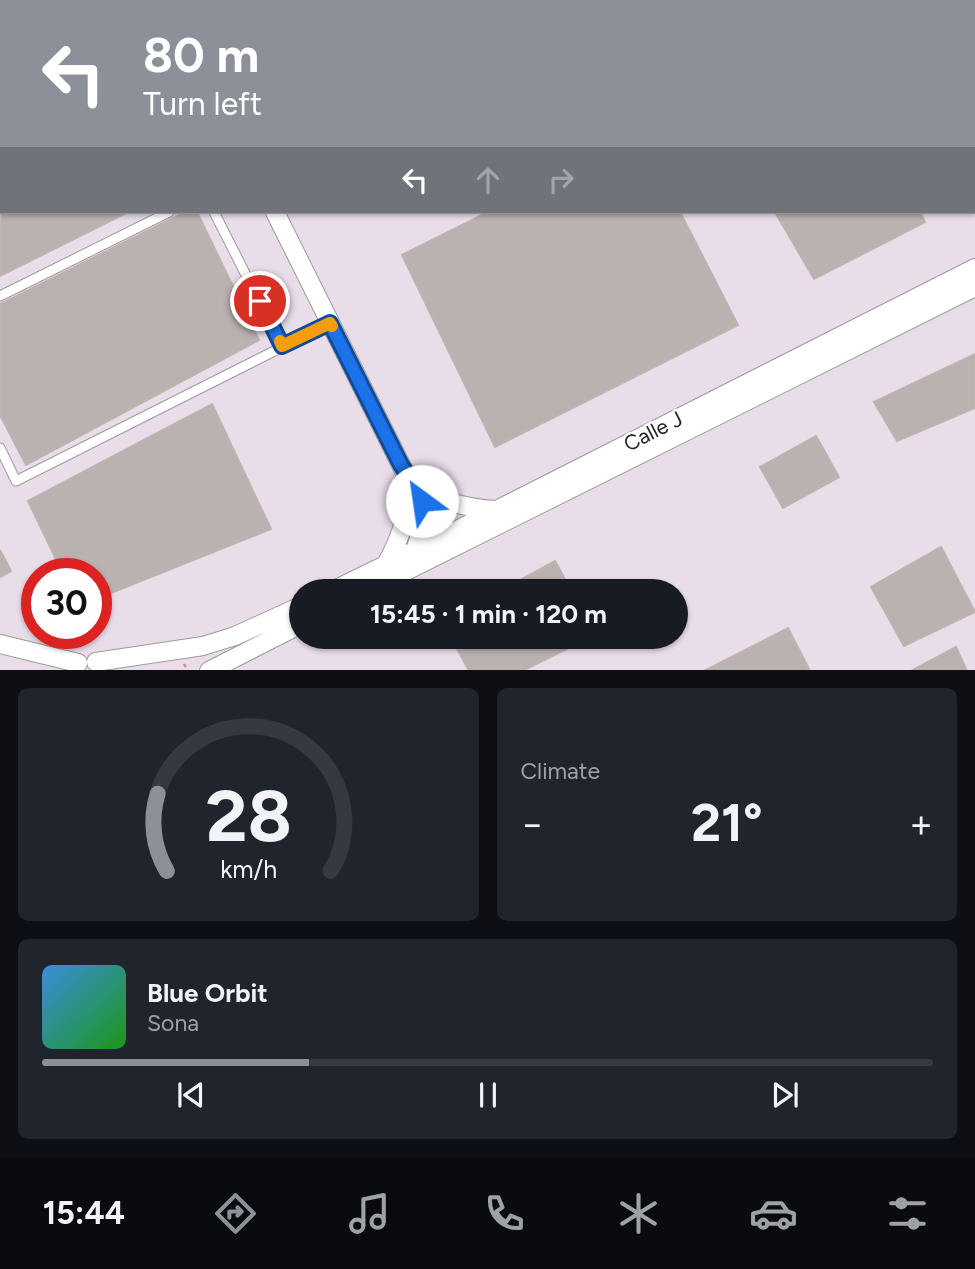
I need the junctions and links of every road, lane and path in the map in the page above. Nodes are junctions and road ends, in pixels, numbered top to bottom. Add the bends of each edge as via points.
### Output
1 (165, 214) edge
2 (215, 214) edge
3 (276, 214) edge
4 (975, 268) edge
5 (975, 287) edge
6 (0, 296) edge
7 (330, 323) junction
8 (282, 346) junction
9 (0, 448) edge
10 (408, 479) junction
11 (409, 500) junction
12 (496, 510) junction
13 (423, 511) junction
14 (461, 528) junction
15 (484, 532) junction
16 (416, 550) junction
17 (387, 563) junction
18 (409, 568) junction
19 (342, 579) edge
20 (388, 579) edge
21 (289, 604) edge
22 (289, 630) edge
23 (0, 645) edge
24 (87, 663) junction
25 (58, 670) edge
26 (118, 670) edge
27 (209, 670) edge

1 - 6 lane
2 - 8 lane
3 - 7 street
4 - 12 street, Calle J
5 - 15 street, Calle J
7 - 8 lane
7 - 10 street
8 - 9 lane via 16,481
10 - 11 street
10 - 12 street via 461,507
10 - 13 street via 421,496
11 - 13 street
11 - 17 street via 404,529
12 - 14 street, Calle J
13 - 14 street
13 - 16 street
14 - 15 street
14 - 16 street, Calle J
15 - 18 street, Calle J
16 - 17 street, Calle J
16 - 18 street
17 - 19 street, Calle J
18 - 20 street, Calle J
21 - 24 street via 235,636 203,646
22 - 27 street
23 - 24 street
24 - 25 street
24 - 26 street

